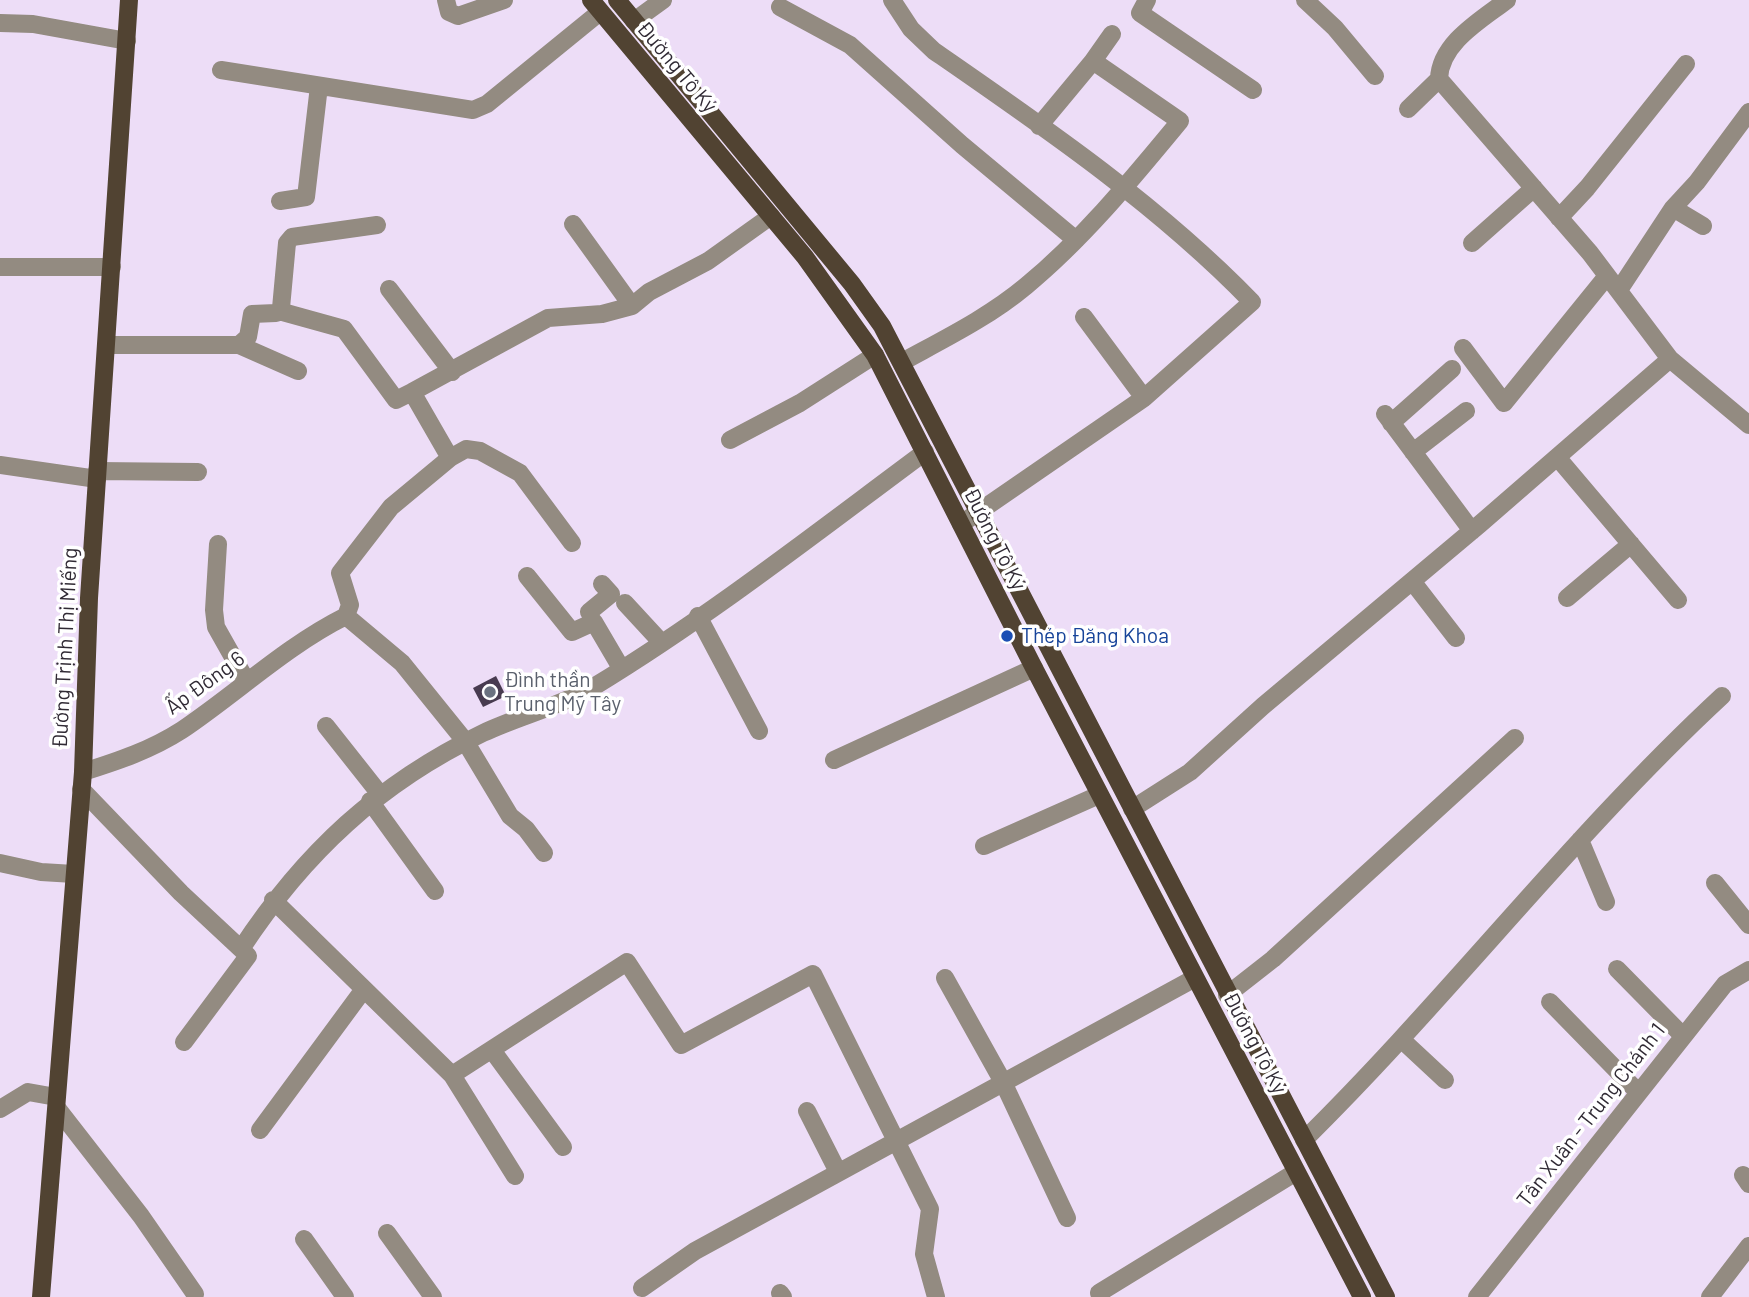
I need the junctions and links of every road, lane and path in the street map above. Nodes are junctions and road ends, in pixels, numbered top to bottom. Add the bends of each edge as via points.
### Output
1 (129, 0) edge
2 (446, 0) edge
3 (504, 0) edge
4 (617, 0) edge
5 (663, 0) edge
6 (891, 0) edge
7 (1147, 0) edge
8 (1305, 0) edge
9 (1507, 0) edge
10 (595, 6) edge
11 (780, 7) dead end
12 (634, 21) junction
13 (0, 23) edge
14 (1112, 34) dead end
15 (127, 41) junction
16 (1093, 61) junction
17 (1686, 64) dead end
18 (221, 70) dead end
19 (1375, 76) dead end
20 (1439, 79) junction
21 (318, 86) junction
22 (1253, 90) dead end
23 (1408, 109) dead end
24 (1749, 112) edge
25 (1039, 126) junction
26 (1534, 188) junction
27 (1124, 189) junction
28 (280, 201) dead end
29 (1673, 208) junction
30 (771, 216) junction
31 (1559, 218) junction
32 (573, 224) dead end
33 (377, 225) dead end
34 (1703, 226) dead end
35 (1076, 240) junction
36 (1472, 243) dead end
37 (0, 267) edge
38 (112, 267) junction
39 (1607, 276) junction
40 (389, 289) dead end
41 (1619, 290) junction
42 (632, 306) junction
43 (279, 311) junction
44 (1084, 317) dead end
45 (107, 345) junction
46 (239, 345) junction
47 (1464, 348) dead end
48 (875, 355) junction
49 (1670, 359) junction
50 (902, 362) junction
51 (1452, 369) dead end
52 (298, 371) dead end
53 (452, 372) junction
54 (404, 396) junction
55 (1144, 398) junction
56 (1466, 411) dead end
57 (1749, 425) edge
58 (730, 440) dead end
59 (942, 440) junction
60 (925, 452) junction
61 (1413, 452) junction
62 (1558, 457) junction
63 (450, 458) junction
64 (0, 465) edge
65 (198, 472) dead end
66 (97, 475) junction
67 (979, 513) junction
68 (961, 524) junction
69 (1472, 531) junction
70 (572, 543) dead end
71 (218, 544) dead end
72 (1631, 544) junction
73 (527, 576) dead end
74 (1412, 581) junction
75 (601, 584) dead end
76 (1567, 598) dead end
77 (1678, 600) dead end
78 (625, 603) dead end
79 (588, 612) junction
80 (346, 616) junction
81 (698, 617) junction
82 (1455, 638) dead end
83 (661, 642) junction
84 (621, 668) junction
85 (1034, 668) junction
86 (247, 682) junction
87 (1722, 696) dead end
88 (326, 726) dead end
89 (759, 731) dead end
90 (1515, 738) dead end
91 (465, 741) junction
92 (834, 760) dead end
93 (82, 780) junction
94 (1099, 795) junction
95 (375, 797) junction
96 (1132, 810) junction
97 (1580, 840) junction
98 (984, 846) dead end
99 (544, 853) dead end
100 (0, 863) edge
101 (74, 874) junction
102 (1715, 883) dead end
103 (435, 891) dead end
104 (273, 900) junction
105 (1606, 902) dead end
106 (1749, 925) edge
107 (241, 949) junction
108 (1616, 969) dead end
109 (1749, 970) edge
110 (945, 978) dead end
111 (1195, 978) junction
112 (364, 989) junction
113 (1227, 995) junction
114 (1550, 1002) dead end
115 (1683, 1035) junction
116 (1402, 1040) junction
117 (184, 1042) dead end
118 (492, 1050) junction
119 (452, 1075) junction
120 (1445, 1080) dead end
121 (1003, 1082) junction
122 (1638, 1092) junction
123 (56, 1102) junction
124 (0, 1109) edge
125 (807, 1111) dead end
126 (260, 1130) dead end
127 (898, 1139) junction
128 (1304, 1140) junction
129 (563, 1147) dead end
130 (838, 1172) junction
131 (1296, 1172) junction
132 (515, 1176) dead end
133 (1067, 1218) dead end
134 (387, 1233) dead end
135 (304, 1239) dead end
136 (1749, 1246) edge
137 (1099, 1293) dead end
138 (195, 1294) dead end
139 (640, 1294) edge
140 (41, 1297) edge
141 (345, 1297) edge
142 (433, 1297) edge
143 (936, 1297) edge
144 (1362, 1297) edge
145 (1386, 1297) edge
146 (1477, 1297) edge
147 (1710, 1297) edge

1 - 15 main road, Đường Trịnh Thị Miếng
2 - 3 street via 449,12 458,16
4 - 12 main road, Đường Tô Ký
5 - 12 street
6 - 25 street via 934,51
7 - 22 street via 1140,13
8 - 19 street
9 - 20 street via 1448,51 1440,64
10 - 21 street via 487,104 472,110
10 - 30 main road, Đường Tô Ký
11 - 35 street via 850,44
12 - 50 main road, Đường Tô Ký via 852,284
13 - 15 street via 33,24
14 - 16 street
15 - 38 main road, Đường Trịnh Thị Miếng
16 - 25 street
16 - 27 street via 1180,121
17 - 31 street
18 - 21 street
20 - 23 street
20 - 26 street
21 - 28 street via 306,197
24 - 29 street
25 - 27 street
26 - 31 street
26 - 36 street
27 - 35 street
27 - 55 street via 1202,251 1252,302
29 - 34 street
29 - 41 street
30 - 42 street via 708,261
30 - 48 main road, Đường Tô Ký
31 - 39 street
32 - 42 street
33 - 43 street via 292,237 286,243
35 - 50 street via 1025,287
37 - 38 street
38 - 45 main road, Đường Trịnh Thị Miếng
39 - 41 street
39 - 47 street via 1504,403
40 - 53 street
41 - 49 street
42 - 53 street via 601,314 548,318
43 - 46 street via 253,314 248,337
43 - 54 street via 344,329
44 - 55 street
45 - 46 street
45 - 66 main road, Đường Trịnh Thị Miếng
46 - 52 street
48 - 58 street
48 - 60 main road, Đường Tô Ký
49 - 57 street
49 - 62 street
50 - 59 main road, Đường Tô Ký
51 - 61 street via 1388,418
53 - 54 street
54 - 63 street
55 - 67 street
56 - 61 street
59 - 60 main road
59 - 67 main road, Đường Tô Ký
60 - 68 main road, Đường Tô Ký
60 - 81 street
61 - 69 street
62 - 69 street
62 - 72 street
63 - 70 street via 466,449 480,451 520,473
63 - 80 street via 391,507 340,573 350,605
64 - 66 street
65 - 66 street
66 - 93 main road, Đường Trịnh Thị Miếng
67 - 68 street
67 - 96 main road, Đường Tô Ký
68 - 85 main road, Đường Tô Ký
69 - 74 street
71 - 86 street via 216,627
72 - 76 street
72 - 77 street
73 - 79 street via 572,632
74 - 82 street
74 - 96 street via 1190,772
75 - 79 street via 611,594
78 - 83 street
79 - 84 street
80 - 86 street, Ấp Đông 6 via 307,636
80 - 91 street via 402,663
81 - 83 street
81 - 89 street
83 - 84 street
84 - 91 street via 593,687
85 - 92 street
85 - 94 main road, Đường Tô Ký
86 - 93 street, Ấp Đông 6 via 180,731
87 - 97 street via 1657,755
88 - 95 street
90 - 113 street via 1273,959
91 - 95 street
91 - 99 street via 510,816
93 - 101 main road, Đường Trịnh Thị Miếng
93 - 107 street via 181,893
94 - 98 street
94 - 111 main road, Đường Tô Ký
95 - 103 street
95 - 104 street
96 - 113 main road, Đường Tô Ký
97 - 105 street
97 - 116 street
100 - 101 street
101 - 123 main road, Đường Trịnh Thị Miếng
102 - 106 street
104 - 107 street
104 - 112 street
107 - 117 street via 248,956
108 - 115 street
109 - 115 street, Tân Xuân - Trung Chánh 1 via 1725,984
110 - 121 street
111 - 121 street
111 - 131 main road, Đường Tô Ký
112 - 119 street
112 - 126 street
113 - 128 main road, Đường Tô Ký
114 - 122 street
115 - 122 street, Tân Xuân - Trung Chánh 1
116 - 120 street
116 - 128 street
118 - 119 street
118 - 127 street via 627,962 681,1045 813,974
118 - 129 street
119 - 132 street
121 - 127 street
121 - 133 street
122 - 146 street, Tân Xuân - Trung Chánh 1
123 - 124 street via 28,1092
123 - 138 street
123 - 140 main road, Đường Trịnh Thị Miếng
125 - 130 street
127 - 130 street
127 - 143 street via 930,1209 924,1254
128 - 145 main road, Đường Tô Ký
130 - 139 street via 695,1251
131 - 137 street
131 - 144 main road, Đường Tô Ký
134 - 142 street
135 - 141 street
136 - 147 street

